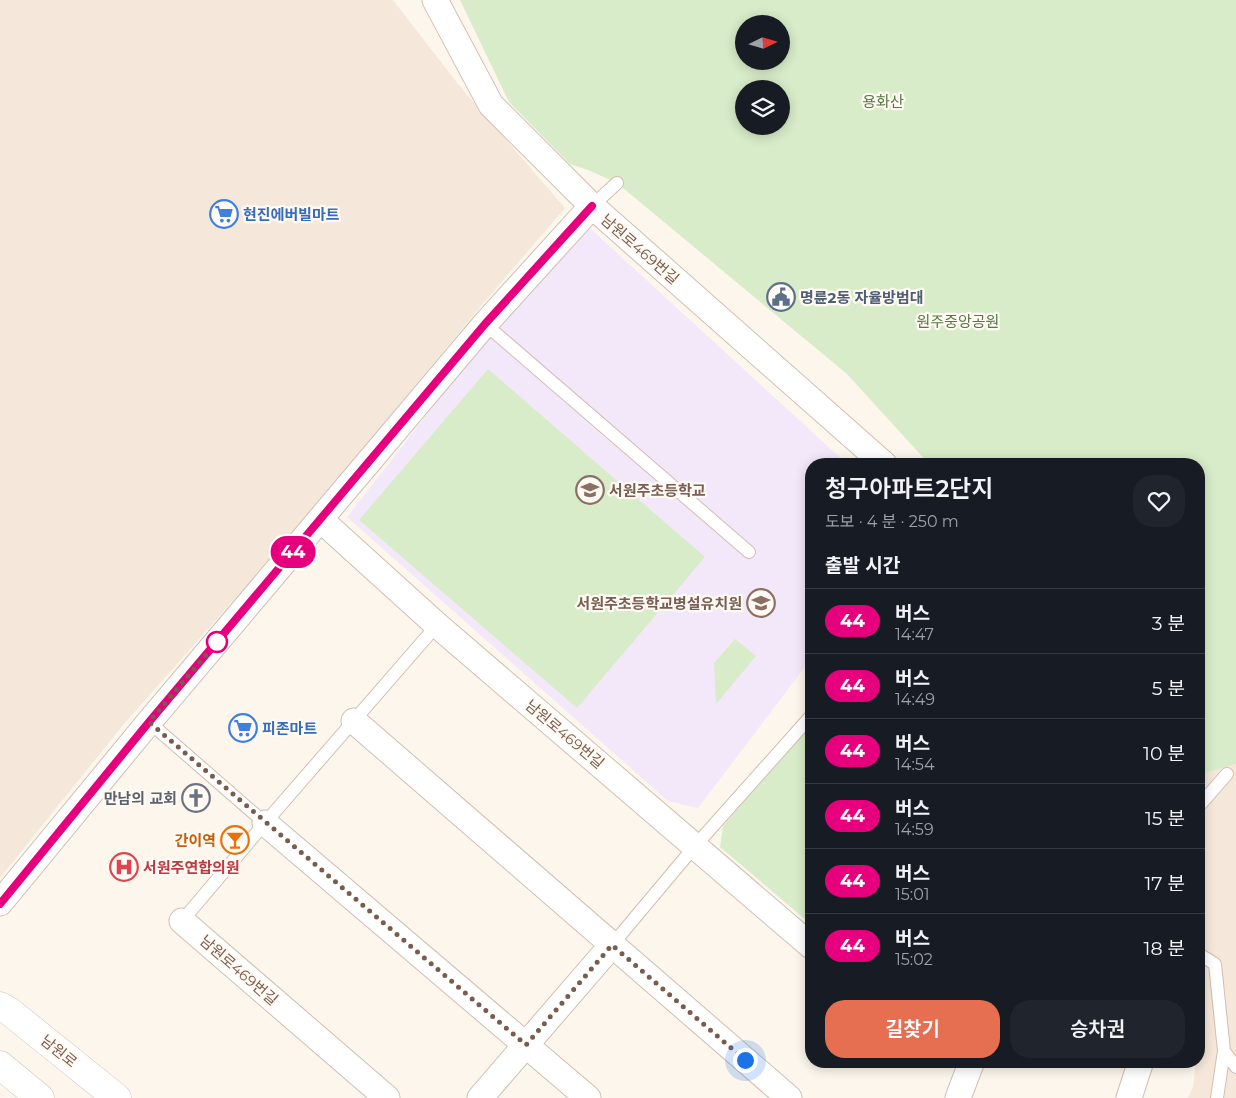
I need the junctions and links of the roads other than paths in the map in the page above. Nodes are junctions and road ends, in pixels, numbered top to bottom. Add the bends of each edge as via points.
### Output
1 (435, 0) edge
2 (617, 183) dead end
3 (592, 206) junction
4 (485, 324) junction
5 (877, 458) edge
6 (321, 520) junction
7 (749, 552) dead end
8 (437, 625) junction
9 (354, 721) junction
10 (149, 722) junction
11 (805, 723) edge
12 (1227, 774) dead end
13 (1205, 799) edge
14 (265, 823) junction
15 (695, 846) junction
16 (0, 904) edge
17 (182, 921) joint
18 (805, 941) edge
19 (612, 945) junction
20 (1205, 958) edge
21 (0, 1006) edge
22 (526, 1045) junction
23 (1224, 1051) junction
24 (0, 1065) edge
25 (1236, 1067) edge
26 (969, 1068) edge
27 (1138, 1068) edge
28 (40, 1098) edge
29 (117, 1098) edge
30 (387, 1098) edge
31 (480, 1098) edge
32 (588, 1098) edge
33 (789, 1098) edge
34 (958, 1098) edge
35 (1129, 1098) edge
36 (1217, 1098) edge

1 - 3 street, 남원로469번길 via 491,105
2 - 3 lane
3 - 4 street
3 - 5 street, 남원로469번길
4 - 6 street
4 - 7 lane
6 - 8 street, 남원로469번길
6 - 10 street
8 - 9 lane
8 - 15 street, 남원로469번길
9 - 14 lane
9 - 19 street
10 - 14 lane
10 - 16 street
11 - 15 lane
12 - 13 lane
14 - 17 lane
14 - 22 street
15 - 18 street, 남원로469번길
15 - 19 lane
17 - 30 street, 남원로469번길
19 - 22 street
19 - 33 street
20 - 23 lane via 1215,964
21 - 29 street, 남원로
22 - 31 street
22 - 32 street
23 - 25 lane
23 - 36 lane
24 - 28 street
26 - 34 street
27 - 35 street

